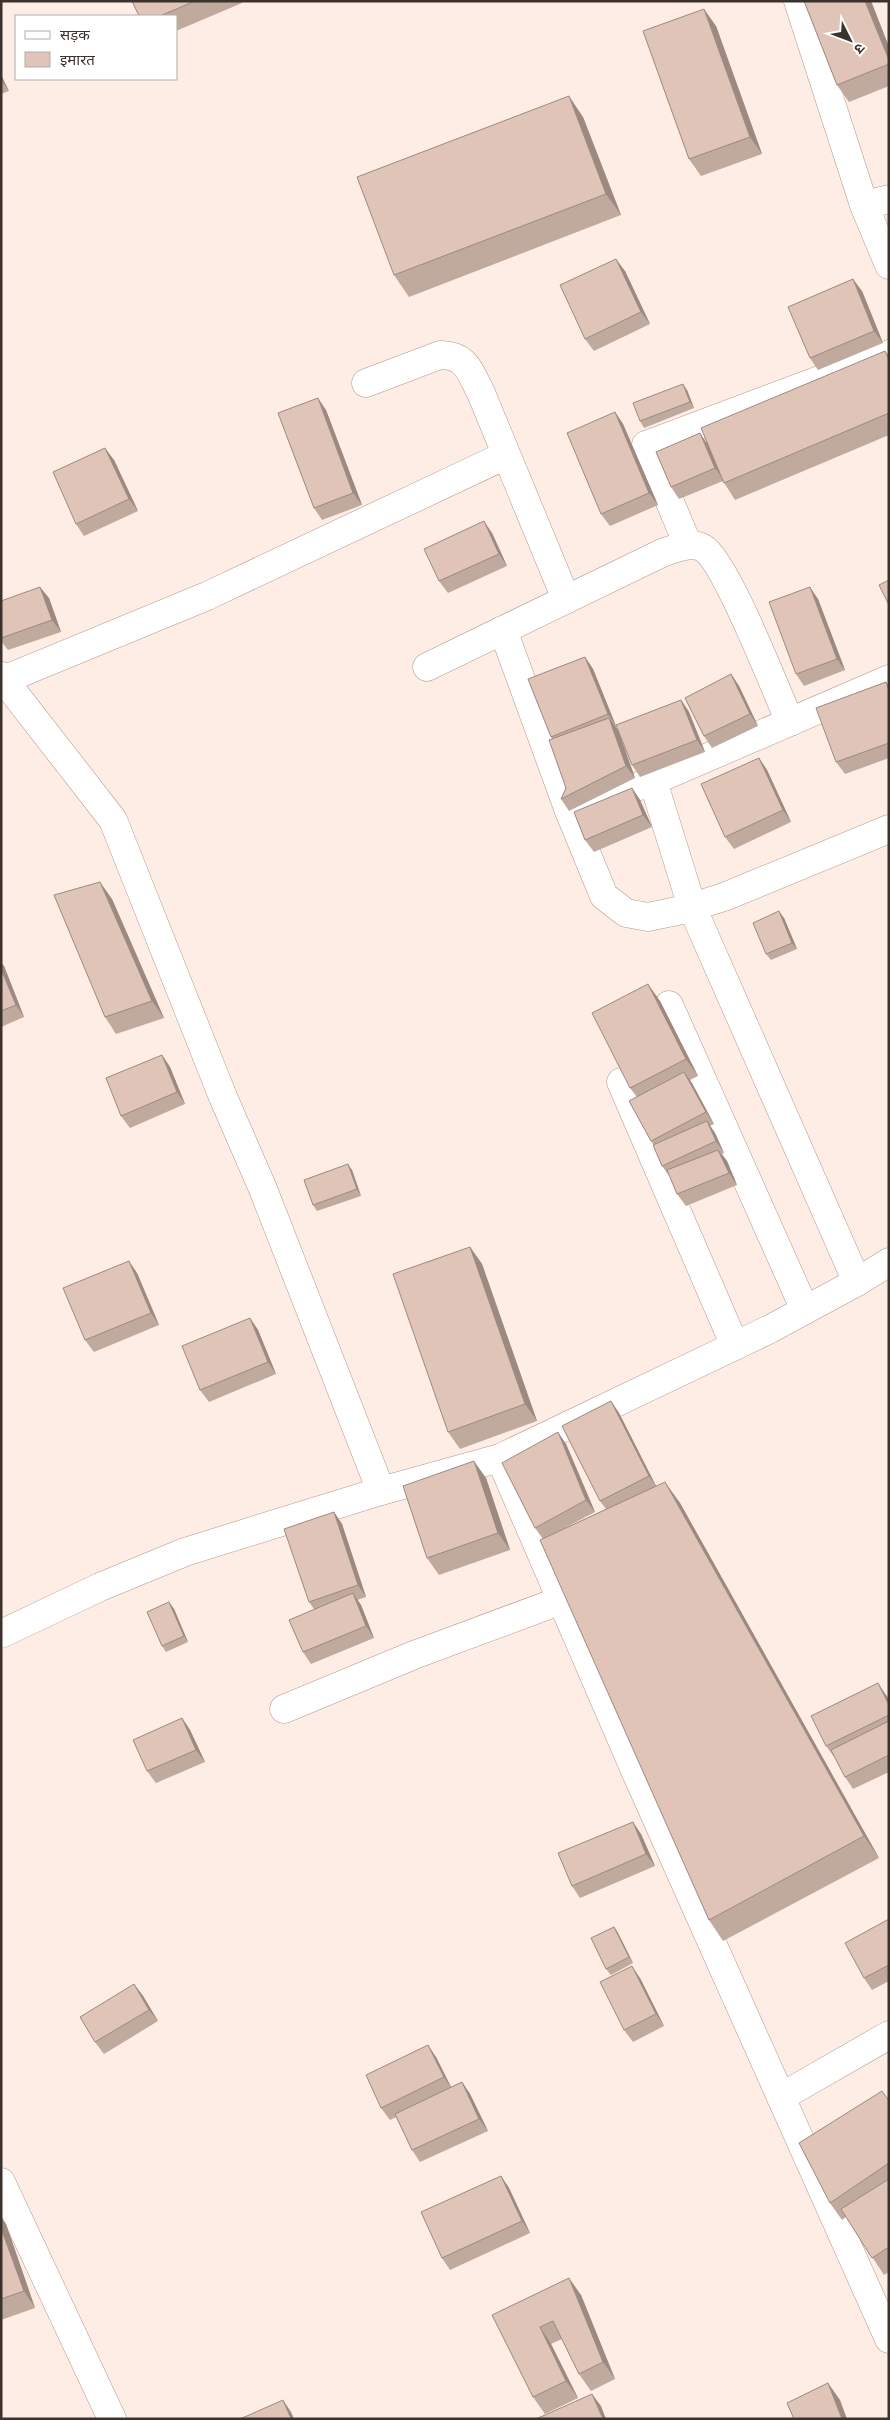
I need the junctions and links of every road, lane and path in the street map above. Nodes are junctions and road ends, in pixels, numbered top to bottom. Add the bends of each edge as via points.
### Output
1 (798, 1) edge
2 (876, 202) edge
3 (889, 265) edge
4 (889, 354) edge
5 (366, 383) dead end
6 (506, 455) junction
7 (688, 545) junction
8 (566, 599) junction
9 (503, 630) junction
10 (427, 667) dead end
11 (2, 679) edge
12 (889, 679) edge
13 (790, 722) junction
14 (653, 781) junction
15 (569, 811) junction
16 (889, 829) edge
17 (692, 907) junction
18 (669, 1005) dead end
19 (621, 1082) edge
20 (889, 1262) edge
21 (858, 1282) junction
22 (806, 1310) junction
23 (735, 1346) junction
24 (500, 1458) junction
25 (381, 1491) junction
26 (562, 1600) junction
27 (1, 1634) edge
28 (284, 1709) dead end
29 (889, 2036) edge
30 (781, 2097) junction
31 (1, 2182) edge
32 (889, 2339) edge
33 (112, 2419) edge

1 - 2 street
2 - 3 street
4 - 7 street via 646,444
5 - 6 street via 440,355 460,359 481,393
6 - 8 street
6 - 11 street via 207,596
7 - 8 street via 662,552
7 - 13 street via 702,547 722,570
8 - 9 street
9 - 10 street
9 - 15 street
11 - 25 street via 113,820
12 - 13 street
13 - 14 street
14 - 15 street
14 - 17 street
15 - 17 street via 604,896 626,913 648,916
16 - 17 street
17 - 21 street
18 - 22 street
19 - 23 street
20 - 21 street
21 - 22 street
22 - 23 street
23 - 24 street
24 - 25 street
24 - 26 street
25 - 27 street via 184,1552
26 - 28 street via 414,1655
26 - 30 street
29 - 30 street
30 - 32 street
31 - 33 street

